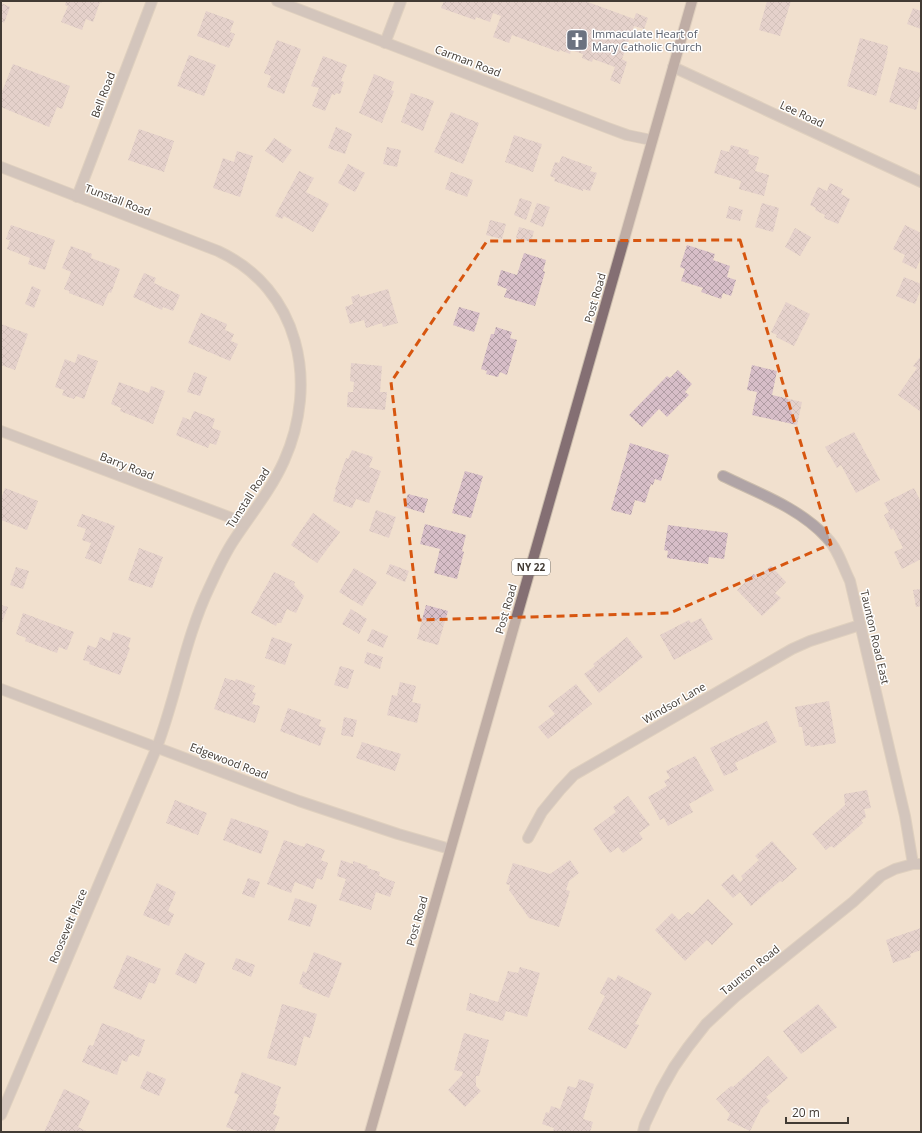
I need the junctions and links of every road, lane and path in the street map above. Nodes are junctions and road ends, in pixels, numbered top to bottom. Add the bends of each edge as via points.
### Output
1 (152, 1) edge
2 (277, 1) edge
3 (401, 1) edge
4 (692, 1) edge
5 (386, 43) junction
6 (673, 67) junction
7 (651, 140) junction
8 (1, 167) edge
9 (921, 182) edge
10 (77, 197) junction
11 (1, 431) edge
12 (723, 476) dead end
13 (245, 524) junction
14 (860, 625) junction
15 (1, 690) edge
16 (157, 747) junction
17 (528, 838) dead end
18 (450, 849) junction
19 (917, 864) edge
20 (1, 1114) edge
21 (370, 1132) edge
22 (643, 1132) edge

1 - 10 street, Bell Road
2 - 5 street, Carman Road
3 - 5 street
4 - 6 main road, Post Road / NY 22
5 - 7 street, Carman Road via 608,128
6 - 7 main road, Post Road / NY 22
6 - 9 street, Lee Road
7 - 18 main road, Post Road / NY 22
8 - 10 street, Tunstall Road
10 - 13 street, Tunstall Road via 232,258 255,275 280,305 296,342 300,369 300,398 285,460 278,475
11 - 13 street, Barry Road
12 - 14 street, Taunton Road East via 780,503 827,538 837,552 850,581
13 - 16 street, Tunstall Road via 221,563 201,607
14 - 17 street, Windsor Lane via 810,640 792,649 574,775 542,812
14 - 19 street, Taunton Road East
15 - 16 street, Edgewood Road
16 - 18 street, Edgewood Road via 299,801
16 - 20 street, Roosevelt Place
18 - 21 main road, Post Road / NY 22
19 - 22 street, Taunton Road via 895,869 881,876 706,1024 674,1067

